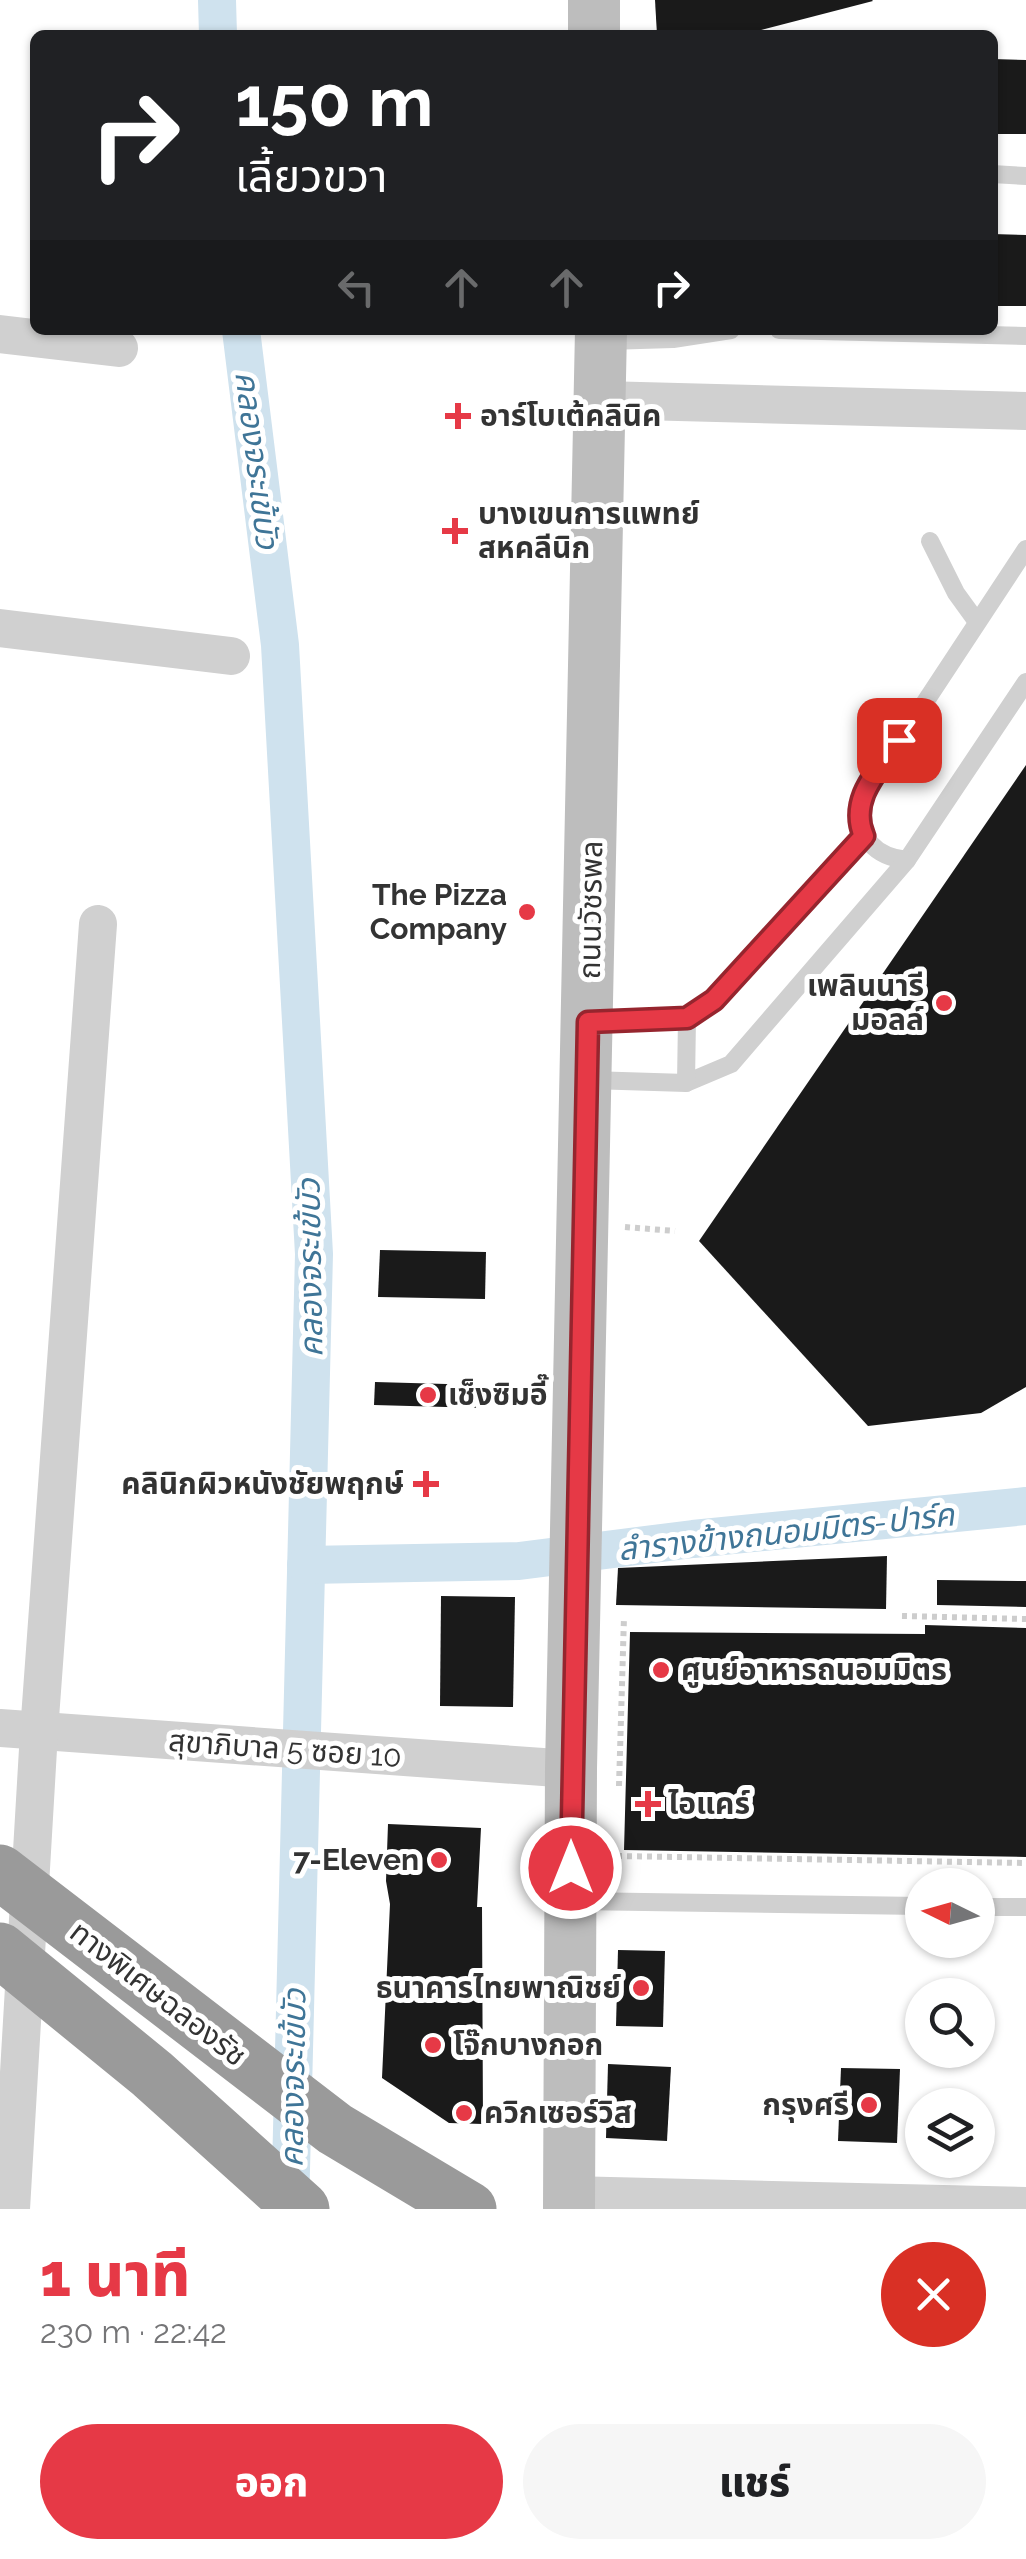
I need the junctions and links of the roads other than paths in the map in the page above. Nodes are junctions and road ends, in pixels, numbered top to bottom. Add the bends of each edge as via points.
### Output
1 (594, 0) edge
2 (594, 30) edge
3 (998, 174) edge
4 (1026, 176) edge
5 (0, 334) edge
6 (699, 335) edge
7 (985, 335) edge
8 (601, 336) edge
9 (1026, 336) edge
10 (119, 348) dead end
11 (602, 400) junction
12 (1026, 412) edge
13 (930, 541) dead end
14 (1026, 548) edge
15 (978, 622) junction
16 (0, 628) edge
17 (230, 656) dead end
18 (1026, 682) edge
19 (864, 836) junction
20 (907, 860) junction
21 (98, 924) dead end
22 (687, 1018) junction
23 (588, 1022) junction
24 (587, 1080) junction
25 (686, 1083) junction
26 (0, 1728) edge
27 (39, 1732) junction
28 (605, 1772) junction
29 (0, 1872) edge
30 (571, 1902) junction
31 (905, 1906) edge
32 (995, 1906) edge
33 (1026, 1907) edge
34 (0, 1950) edge
35 (569, 2202) edge
36 (1026, 2206) edge
37 (11, 2209) edge
38 (302, 2209) edge
39 (469, 2209) edge

1 - 2 main road
3 - 4 lane
5 - 10 street
6 - 8 lane
7 - 9 lane
8 - 11 main road, ถนนวัชรพล
11 - 12 street
11 - 23 main road, ถนนวัชรพล
13 - 15 lane
14 - 15 lane
15 - 19 lane via 858,804
16 - 17 street
18 - 20 lane
19 - 20 lane via 887,858
19 - 22 lane via 714,1000
20 - 25 lane via 741,1056
21 - 27 street
22 - 23 lane
22 - 25 lane
23 - 24 main road, ถนนวัชรพล
24 - 25 lane
24 - 28 main road, ถนนวัชรพล via 576,1553
26 - 27 street, สุขาภิบาล 5 ซอย 10
27 - 28 street, สุขาภิบาล 5 ซอย 10
27 - 37 street
28 - 30 main road, ถนนวัชรพล
29 - 39 highway, ทางพิเศษฉลองรัช, bridge via 335,2130
30 - 31 lane
30 - 35 main road, ถนนวัชรพล
32 - 33 lane
34 - 38 highway, bridge
35 - 36 street

